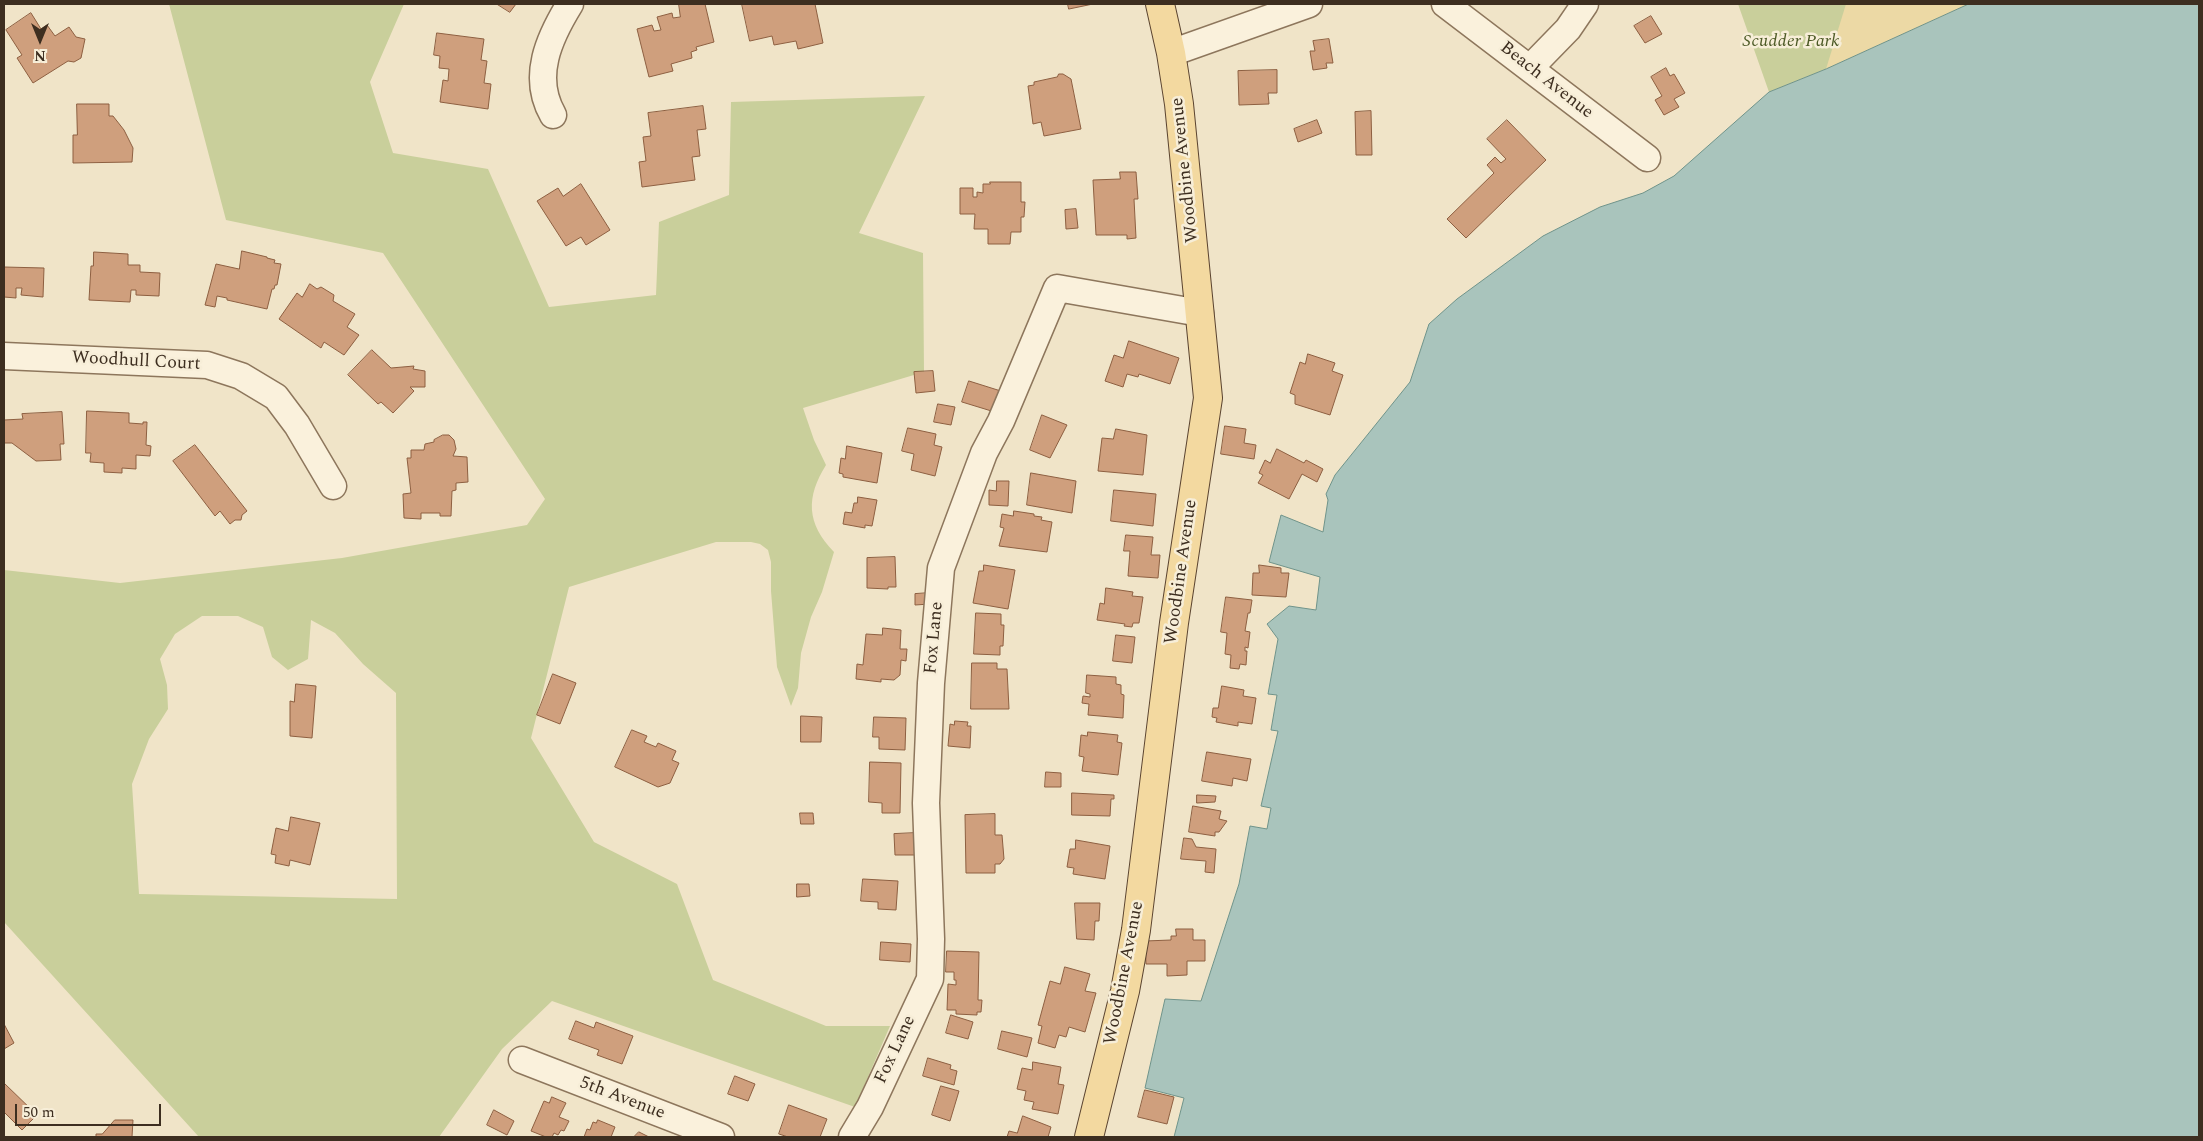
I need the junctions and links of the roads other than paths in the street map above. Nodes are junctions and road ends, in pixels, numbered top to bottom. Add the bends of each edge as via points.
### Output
1 (570, 4) edge
2 (1160, 4) edge
3 (1309, 4) edge
4 (1445, 4) edge
5 (1585, 4) edge
6 (1172, 53) junction
7 (1530, 68) junction
8 (553, 116) dead end
9 (1646, 158) dead end
10 (1200, 313) junction
11 (4, 356) edge
12 (333, 486) dead end
13 (522, 1060) dead end
14 (722, 1137) edge
15 (852, 1137) edge
16 (1089, 1137) edge

1 - 8 street via 546,48 544,98
2 - 6 main road, Woodbine Avenue
3 - 6 street
4 - 7 street, Beach Avenue
5 - 7 street via 1568,29
6 - 10 main road, Woodbine Avenue
7 - 9 street, Beach Avenue
10 - 15 street, Fox Lane via 1057,288 984,453 941,568 931,683 926,803 930,980 870,1107
10 - 16 main road, Woodbine Avenue via 1208,398 1174,624 1136,930 1125,991
11 - 12 street, Woodhull Court via 207,365 241,376 276,397 297,425
13 - 14 street, 5th Avenue

